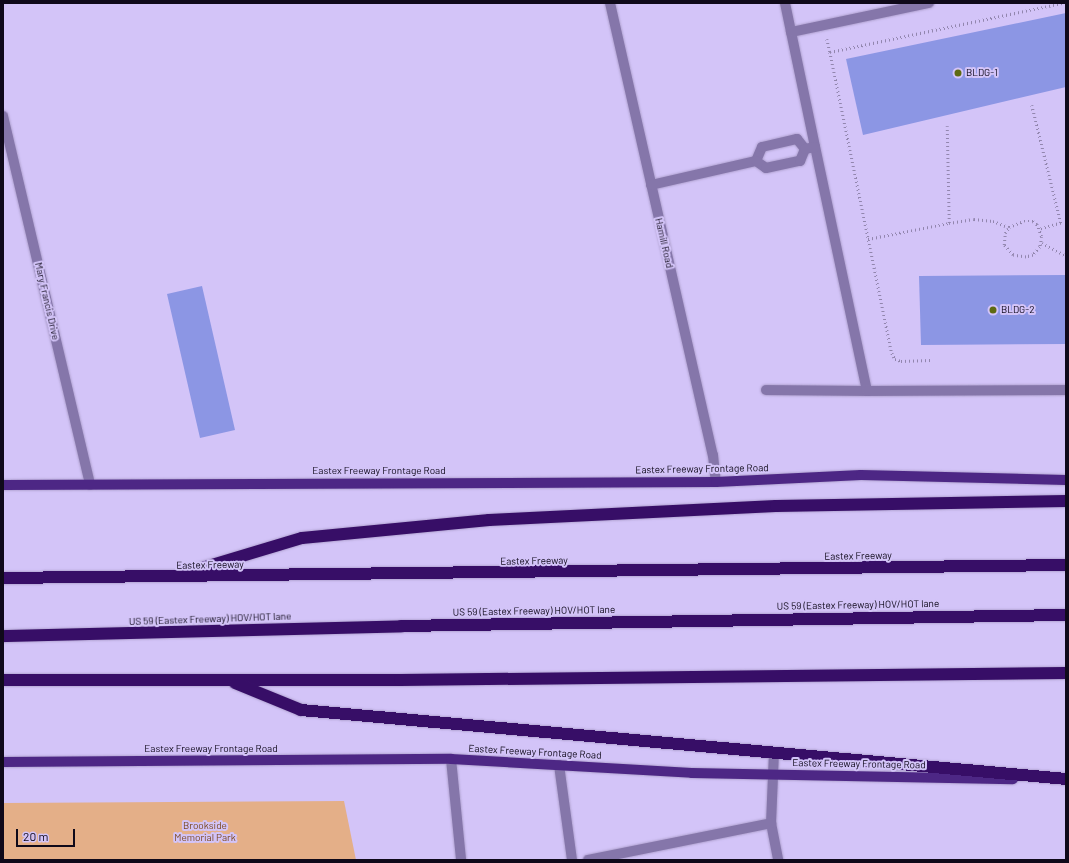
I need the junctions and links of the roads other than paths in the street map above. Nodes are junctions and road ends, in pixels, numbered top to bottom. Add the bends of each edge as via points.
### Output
1 (610, 3) edge
2 (785, 3) edge
3 (929, 3) edge
4 (791, 32) junction
5 (3, 116) edge
6 (810, 148) junction
7 (756, 161) junction
8 (651, 185) junction
9 (766, 390) dead end
10 (1066, 390) edge
11 (867, 391) junction
12 (1066, 480) edge
13 (716, 482) junction
14 (3, 485) edge
15 (90, 485) junction
16 (1066, 501) edge
17 (1066, 565) edge
18 (3, 578) edge
19 (167, 578) junction
20 (1066, 615) edge
21 (3, 636) edge
22 (1066, 673) edge
23 (3, 680) edge
24 (230, 681) junction
25 (774, 752) junction
26 (451, 759) junction
27 (3, 762) edge
28 (559, 765) junction
29 (772, 774) junction
30 (1066, 780) edge
31 (771, 823) junction
32 (460, 860) edge
33 (572, 860) edge
34 (588, 860) edge
35 (778, 860) edge

1 - 8 street, Hamill Road
2 - 4 street
3 - 4 street
4 - 6 street
5 - 15 street, Mary Francis Drive
6 - 7 street via 800,160 766,168
6 - 7 street via 797,139 762,147
6 - 11 street
7 - 8 street
8 - 13 street, Hamill Road via 711,447
9 - 11 street
10 - 11 street
12 - 13 main road, Eastex Freeway Frontage Road via 862,475
13 - 15 main road, Eastex Freeway Frontage Road
14 - 15 main road, Eastex Freeway Frontage Road
16 - 19 highway via 776,506 489,520 302,538
17 - 19 highway, Eastex Freeway
18 - 19 highway, Eastex Freeway
20 - 21 highway, US 59 (Eastex Freeway) HOV/HOT lane via 526,623
22 - 24 highway
23 - 24 highway
24 - 25 highway via 301,710
25 - 29 street
25 - 30 highway
26 - 27 main road, Eastex Freeway Frontage Road
26 - 28 main road, Eastex Freeway Frontage Road
26 - 32 street
28 - 29 main road, Eastex Freeway Frontage Road
28 - 33 street
29 - 30 main road, Eastex Freeway Frontage Road
29 - 31 street
31 - 34 street
31 - 35 street

